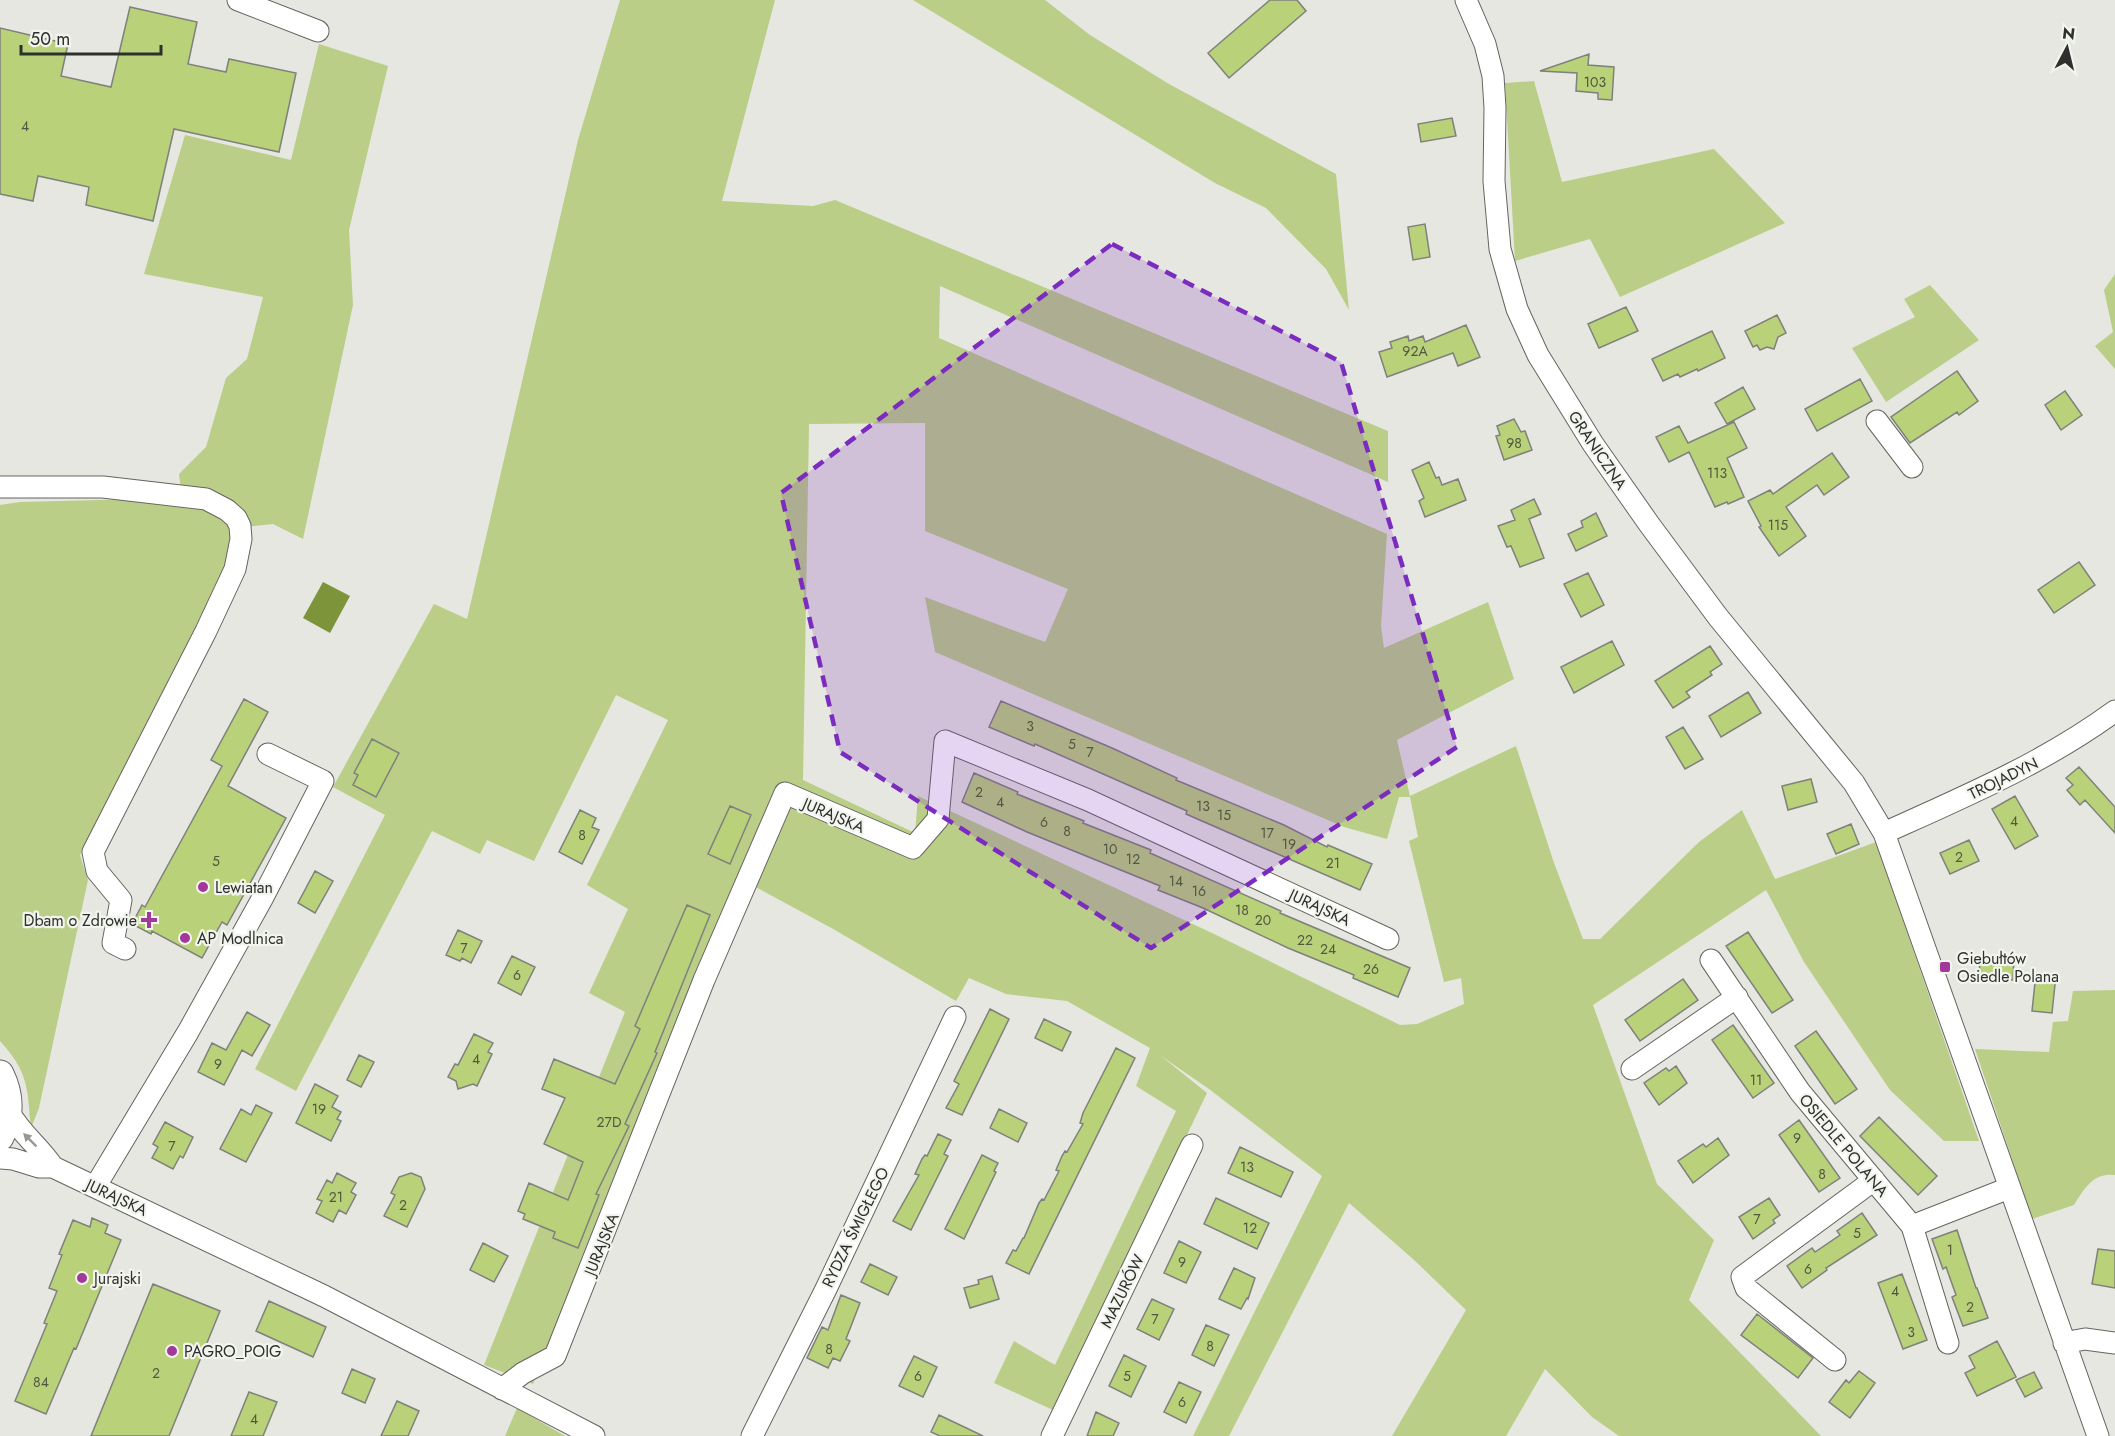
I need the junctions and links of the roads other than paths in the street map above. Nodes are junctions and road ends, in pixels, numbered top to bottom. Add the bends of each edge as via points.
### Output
1 (237, 0) edge
2 (1466, 0) edge
3 (318, 31) dead end
4 (1877, 422) dead end
5 (1912, 466) dead end
6 (0, 487) edge
7 (2115, 711) edge
8 (268, 754) dead end
9 (1884, 833) junction
10 (1388, 939) dead end
11 (125, 949) dead end
12 (1711, 960) dead end
13 (1737, 997) junction
14 (955, 1017) dead end
15 (1632, 1069) dead end
16 (0, 1074) edge
17 (9, 1112) junction
18 (0, 1137) edge
19 (1192, 1145) dead end
20 (0, 1158) edge
21 (53, 1167) junction
22 (1874, 1180) junction
23 (95, 1187) junction
24 (2009, 1188) junction
25 (1912, 1226) junction
26 (1948, 1343) dead end
27 (2064, 1343) junction
28 (2115, 1343) edge
29 (1835, 1360) dead end
30 (502, 1389) junction
31 (594, 1436) edge
32 (752, 1436) edge
33 (1052, 1436) edge
34 (2098, 1436) edge

1 - 3 street
2 - 9 street, GRANICZNA via 1485,44 1493,76 1494,190 1500,249 1517,309 1538,355 1649,524 1718,617 1850,777
4 - 5 street
6 - 11 street via 103,487 206,499 227,510 240,525 235,569 93,852 97,871 121,900 114,943
7 - 9 street, TROJADYN via 2040,760
8 - 23 street via 322,781 188,1032
9 - 24 street, GRANICZNA
10 - 30 street, JURAJSKA via 1088,800 945,741 938,819 913,848 785,794 704,980 555,1356
12 - 13 street, OSIEDLE POLANA
13 - 15 street
13 - 22 street, OSIEDLE POLANA via 1800,1092
14 - 32 street, RYDZA ŚMIGŁEGO
16 - 17 main road
17 - 18 main road
21 -> 17 street, JURAJSKA
19 - 33 street, MAZURÓW
20 - 21 street, JURAJSKA
21 - 23 street, JURAJSKA
22 - 25 street, OSIEDLE POLANA
22 - 29 street via 1742,1277 1746,1288
23 - 30 street, JURAJSKA via 324,1296
24 - 25 street
24 - 27 street, GRANICZNA
25 - 26 street, OSIEDLE POLANA
27 - 28 street via 2085,1339
27 - 34 street, GRANICZNA
30 - 31 street, JURAJSKA

